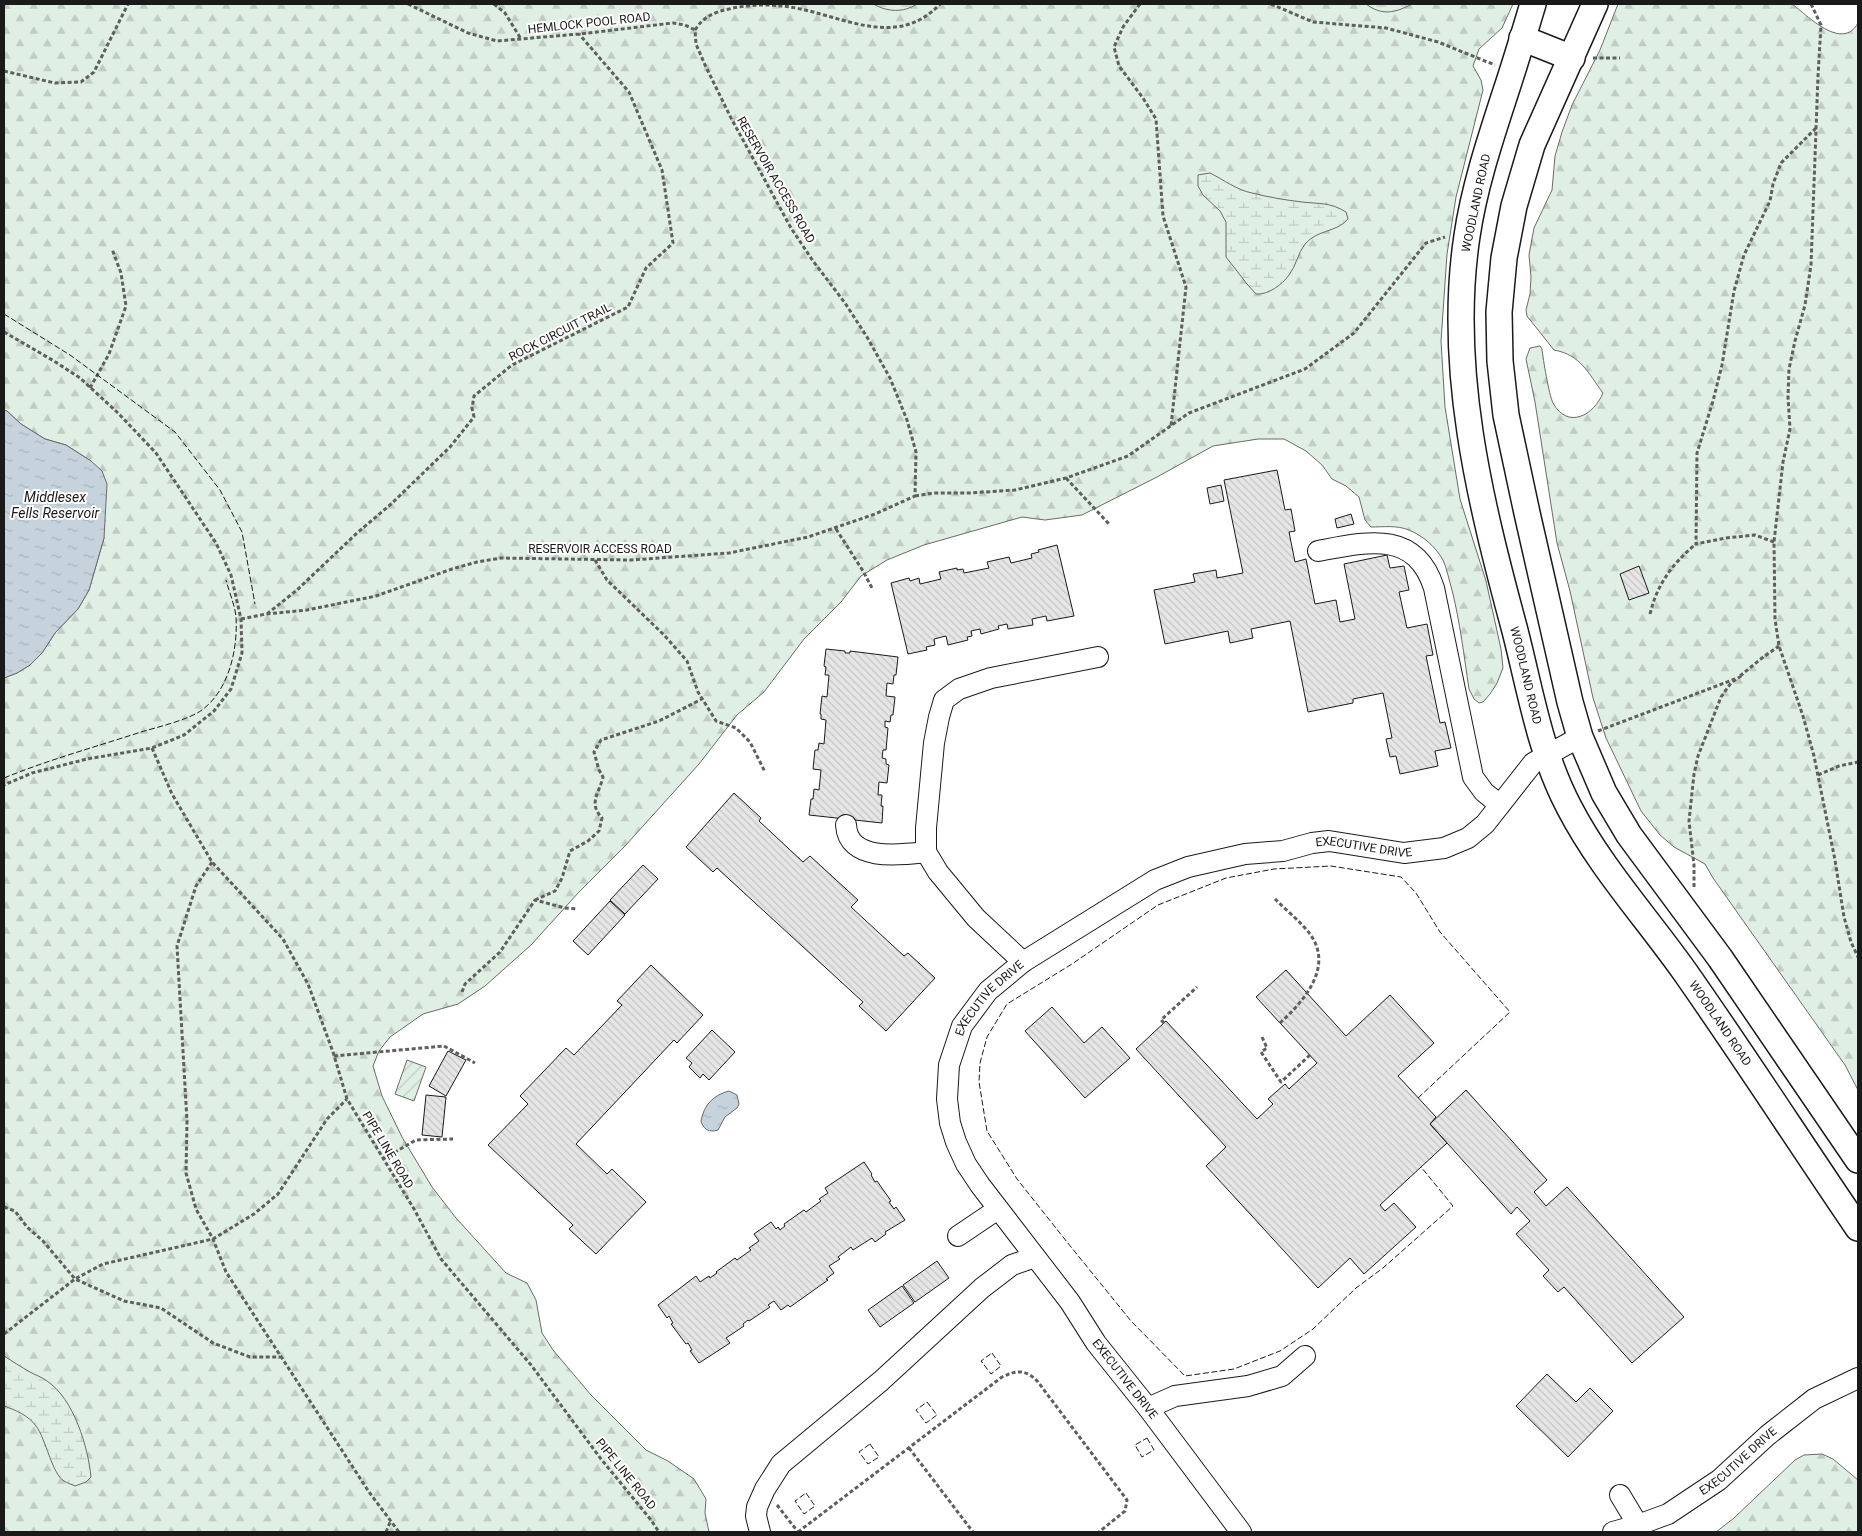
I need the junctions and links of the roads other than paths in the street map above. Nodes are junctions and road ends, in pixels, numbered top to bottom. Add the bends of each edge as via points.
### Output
1 (1533, 4) edge
2 (1596, 4) edge
3 (1522, 38) junction
4 (1572, 58) junction
5 (1318, 551) dead end
6 (1098, 657) dead end
7 (1580, 737) junction
8 (1546, 755) junction
9 (1500, 805) junction
10 (846, 824) dead end
11 (926, 852) junction
12 (1023, 962) junction
13 (1858, 1160) edge
14 (998, 1209) junction
15 (1858, 1228) edge
16 (958, 1236) dead end
17 (1035, 1257) junction
18 (1305, 1356) dead end
19 (1858, 1378) edge
20 (1148, 1408) junction
21 (1620, 1495) dead end
22 (1638, 1525) junction
23 (760, 1532) edge
24 (1241, 1532) edge
25 (1613, 1532) edge

1 - 3 main road, WOODLAND ROAD
2 - 4 main road
3 - 4 main road
3 - 8 main road, WOODLAND ROAD via 1485,159 1467,235 1461,358 1474,457 1493,548
4 - 7 main road via 1532,145 1514,206 1500,288 1499,341 1506,415
5 - 9 street via 1372,542 1386,543 1417,558 1425,568 1434,588 1473,777
6 - 11 street via 991,678 959,689 944,700 934,743
7 - 8 street, EXECUTIVE DRIVE
7 - 13 main road via 1595,776 1616,814
8 - 9 street, EXECUTIVE DRIVE via 1533,763
8 - 15 main road, WOODLAND ROAD via 1568,805 1595,851 1699,992
9 - 12 street, EXECUTIVE DRIVE via 1468,838 1435,850 1404,853 1320,842 1188,867 1155,880
10 - 11 street via 850,840 860,849 901,855
11 - 12 street via 938,872 976,918
12 - 14 street, EXECUTIVE DRIVE via 988,991 962,1026 949,1065 947,1099 956,1142 966,1164
14 - 16 street
14 - 17 street, EXECUTIVE DRIVE
17 - 20 street, EXECUTIVE DRIVE via 1070,1302 1096,1343
17 - 23 street via 1012,1265 982,1288 881,1381 788,1457 765,1489 756,1513
18 - 20 street via 1282,1376 1248,1386 1175,1396
19 - 22 street, EXECUTIVE DRIVE via 1814,1399 1704,1490 1668,1514
20 - 24 street, EXECUTIVE DRIVE
21 - 22 street
22 - 25 street, EXECUTIVE DRIVE

